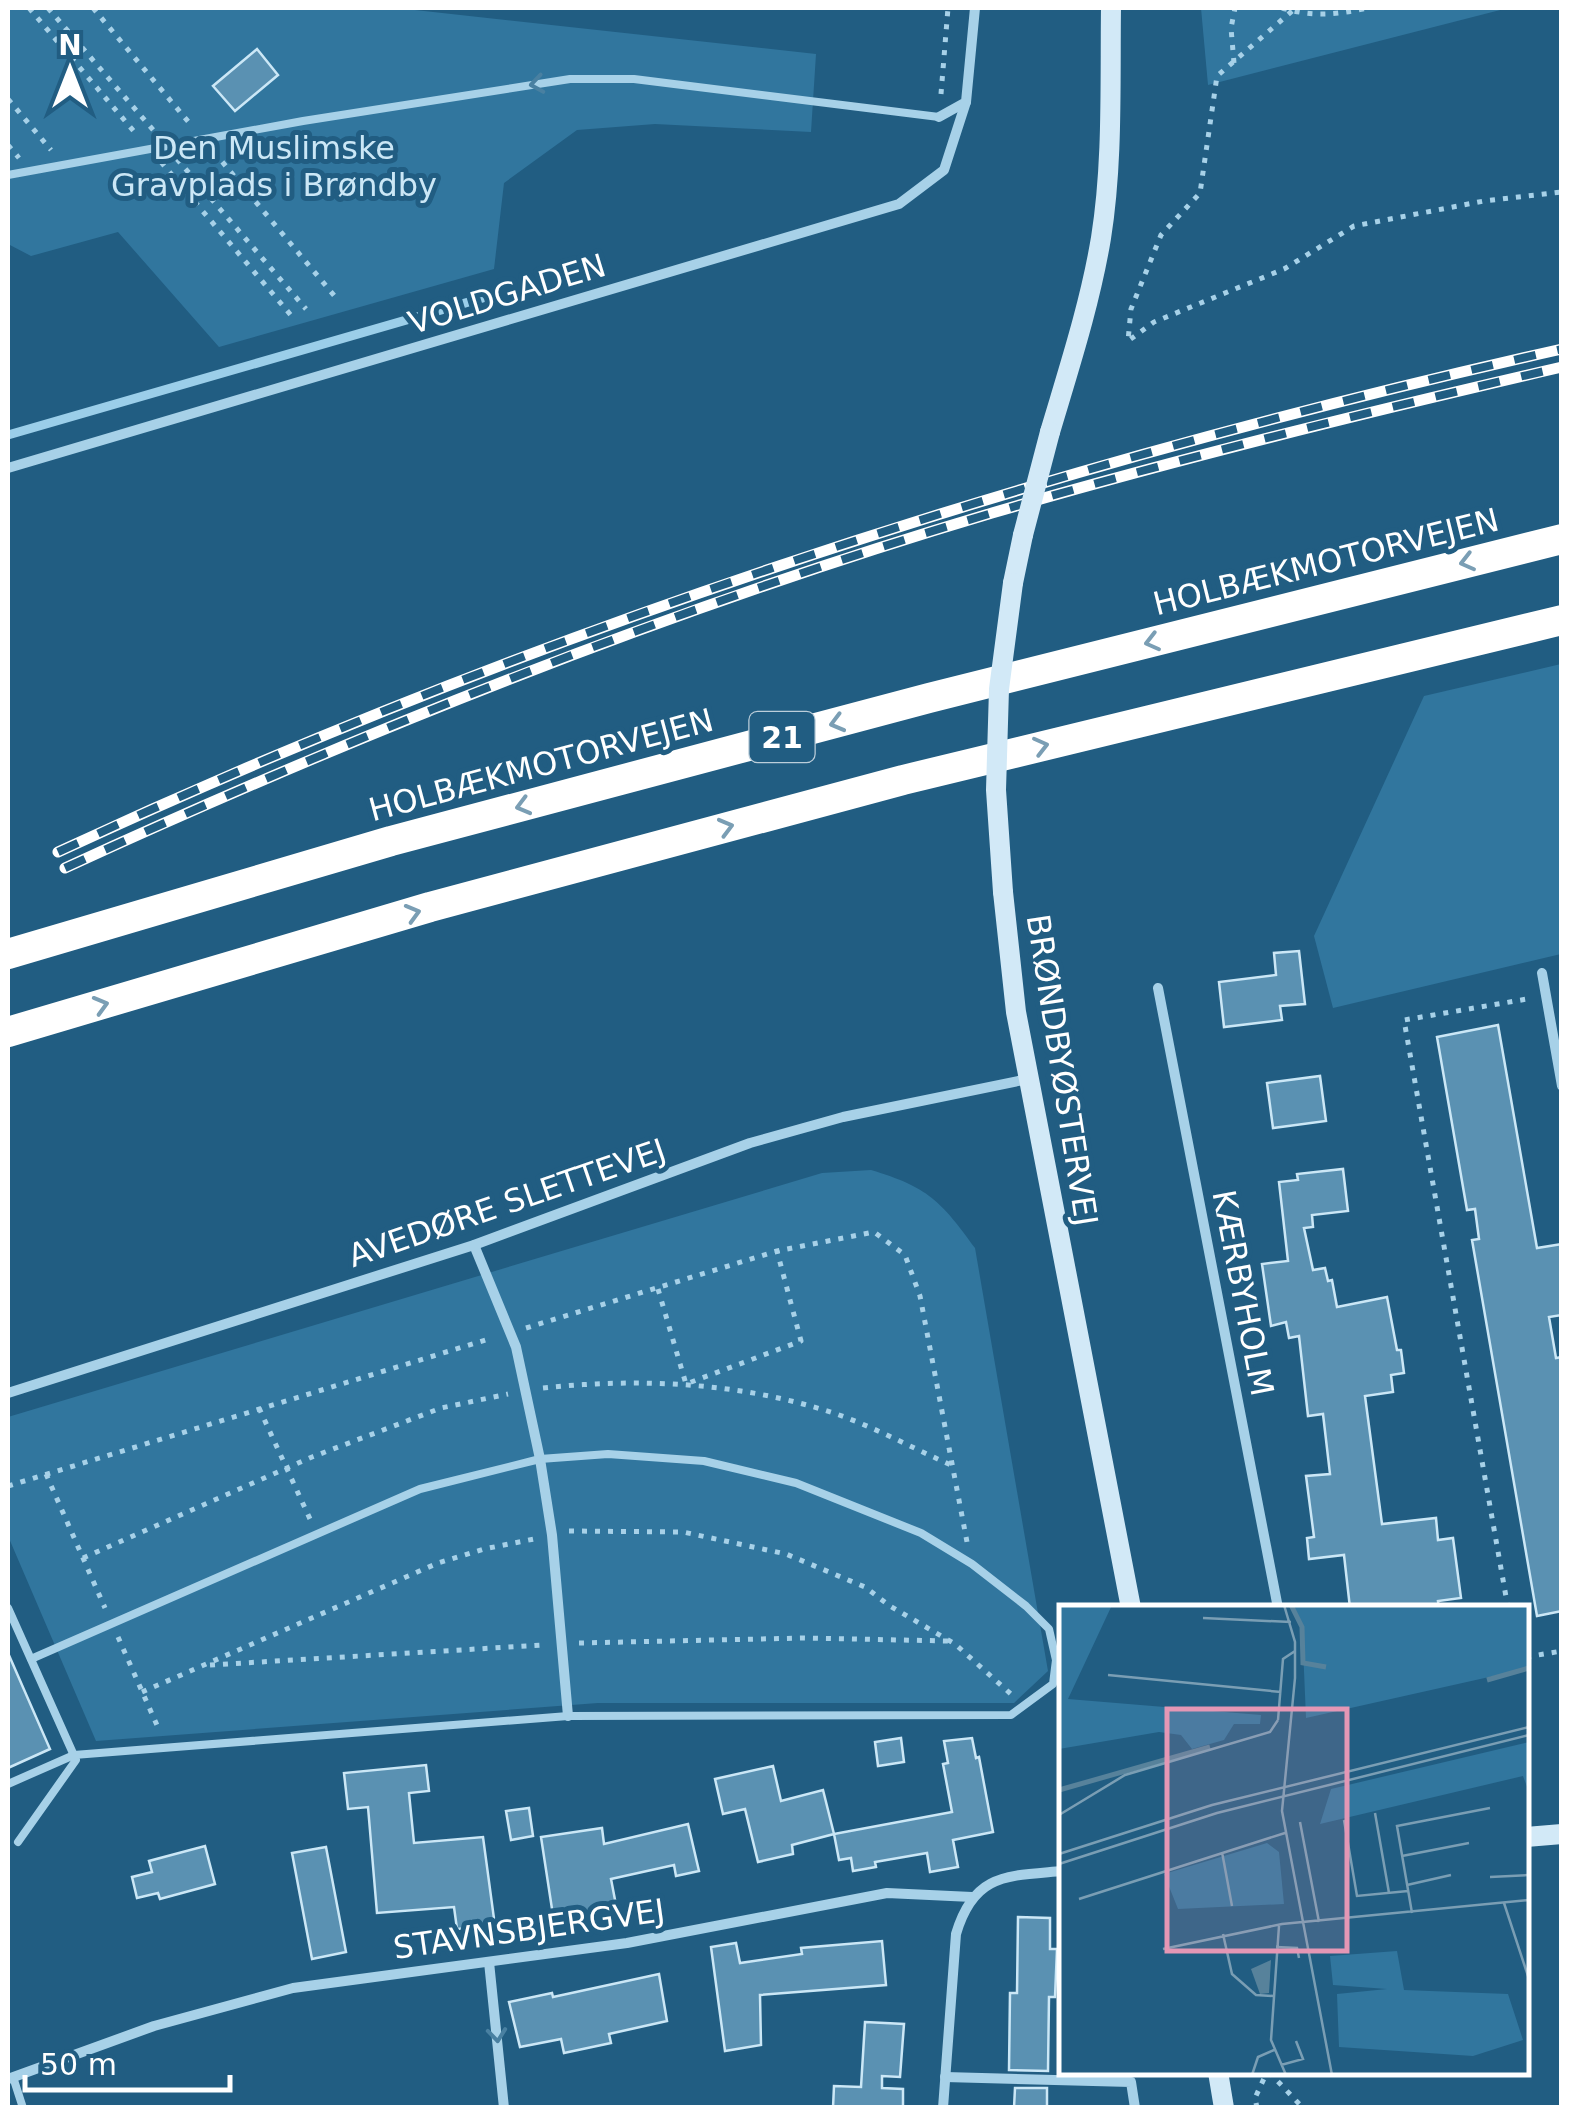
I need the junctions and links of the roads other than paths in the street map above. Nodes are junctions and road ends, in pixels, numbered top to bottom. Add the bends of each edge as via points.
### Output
1 (976, 8) edge
2 (1112, 8) edge
3 (966, 102) junction
4 (940, 117) joint
5 (8, 175) edge
6 (8, 468) edge
7 (1562, 539) edge
8 (1562, 620) edge
9 (8, 954) edge
10 (1542, 973) dead end
11 (1158, 988) dead end
12 (8, 1032) edge
13 (1028, 1079) junction
14 (1562, 1086) edge
15 (474, 1245) junction
16 (8, 1393) edge
17 (540, 1459) junction
18 (1130, 1605) edge
19 (1277, 1605) edge
20 (8, 1608) edge
21 (30, 1659) junction
22 (568, 1716) junction
23 (74, 1755) junction
24 (8, 1784) edge
25 (1562, 1834) edge
26 (1529, 1838) edge
27 (18, 1842) dead end
28 (1059, 1871) edge
29 (972, 1898) junction
30 (490, 1962) junction
31 (1218, 2075) edge
32 (945, 2077) junction
33 (10, 2078) edge
34 (24, 2108) edge
35 (504, 2108) edge
36 (943, 2108) edge
37 (1134, 2108) edge
38 (1224, 2108) edge

1 - 3 street
2 - 13 street, BRØNDBYØSTERVEJ, bridge via 1101,236 1023,535 999,689 1003,892
3 - 4 street
3 - 6 street, VOLDGADEN via 944,170 900,204
4 -> 5 lane via 634,79 570,79
7 -> 9 highway, HOLBÆKMOTORVEJEN / 21 via 410,836
12 -> 8 highway, 21 via 430,907 903,780
10 - 14 street
11 - 19 street, KÆRBYHOLM
13 - 15 street, AVEDØRE SLETTEVEJ via 750,1142
13 - 18 street, BRØNDBYØSTERVEJ
15 - 16 street, AVEDØRE SLETTEVEJ
15 - 17 street via 510,1333
17 - 21 lane via 420,1489
17 - 22 street
17 - 22 lane via 608,1454 704,1462 796,1483 921,1534 972,1564 1049,1629 1056,1660 1053,1684 1011,1715
20 - 21 lane
21 - 23 lane
22 - 23 lane
23 - 24 lane
23 - 27 lane
25 - 26 street
28 - 29 street, STAVNSBJERGVEJ via 992,1880
29 - 30 street, STAVNSBJERGVEJ via 887,1893 627,1944
29 - 32 street via 956,1934
30 - 33 street, STAVNSBJERGVEJ via 293,1988 154,2026
30 -> 35 street
31 - 38 street
32 - 36 street
32 - 37 street via 1131,2082
33 - 34 lane

